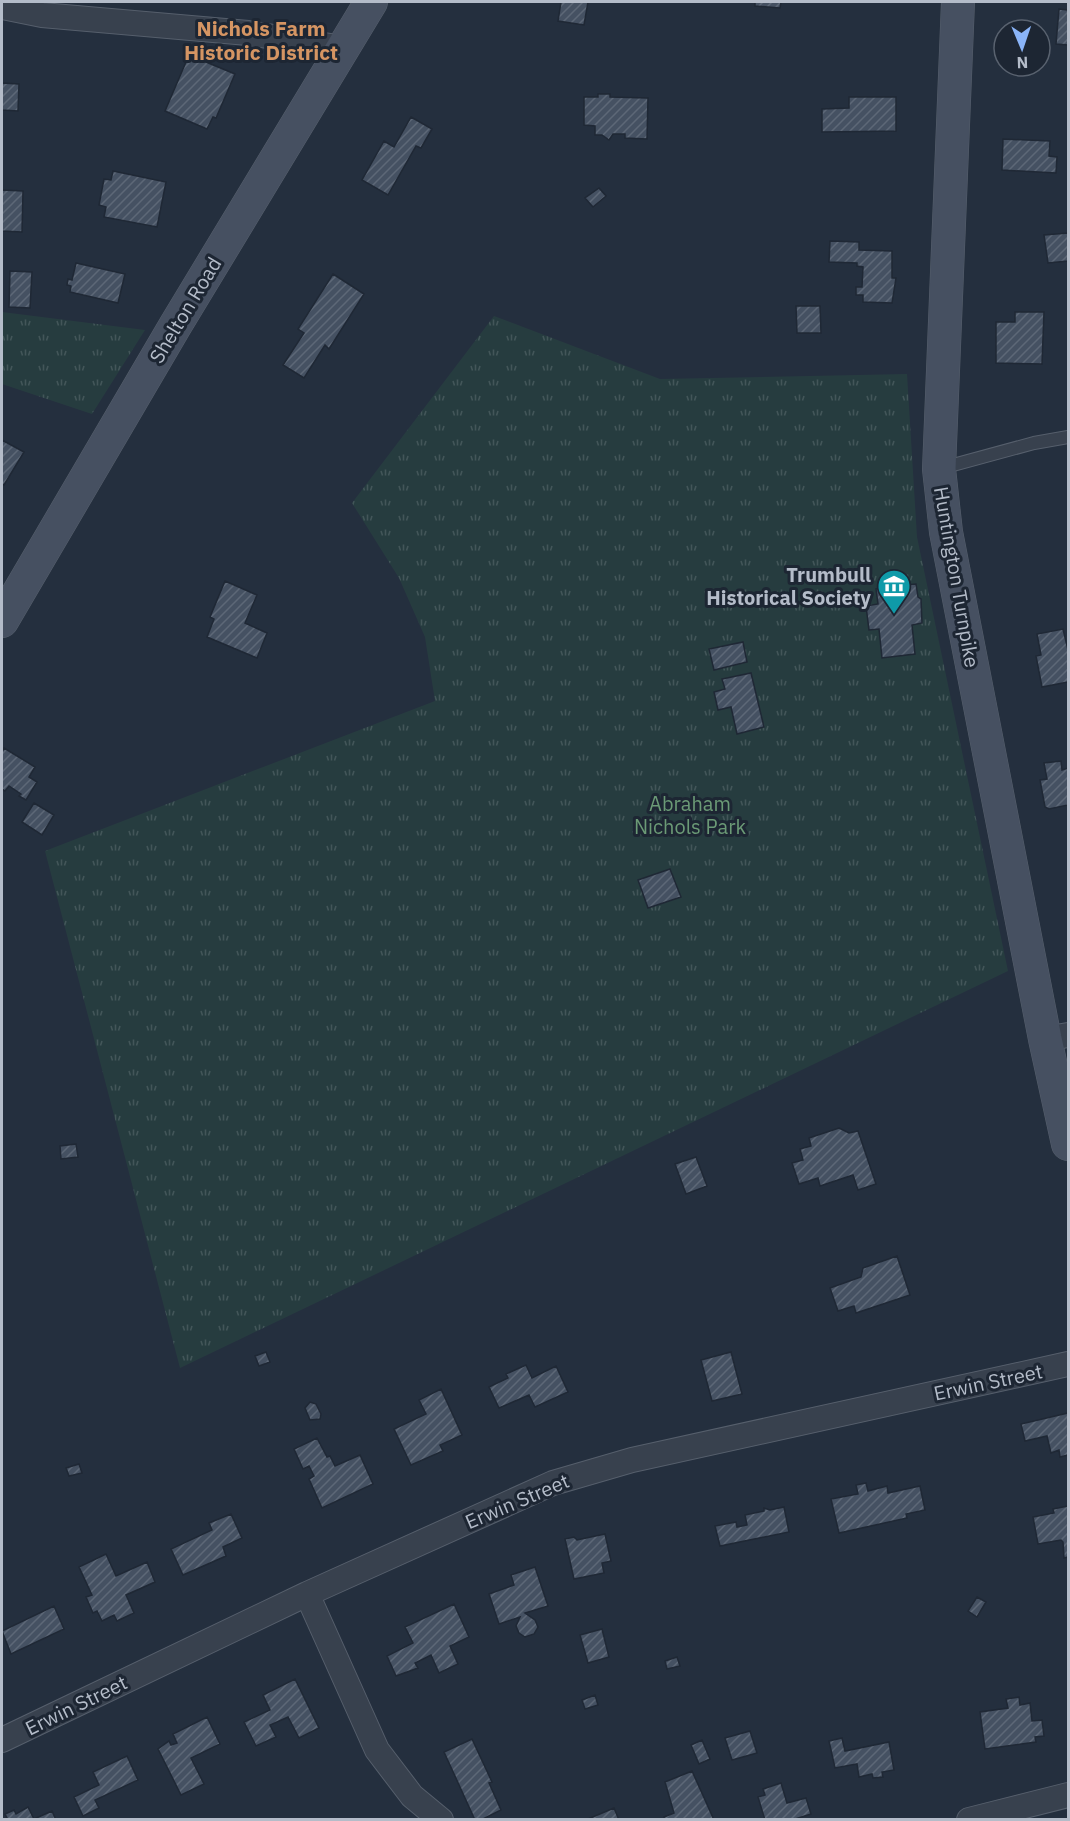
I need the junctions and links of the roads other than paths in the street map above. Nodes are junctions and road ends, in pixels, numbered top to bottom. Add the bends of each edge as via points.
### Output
1 (371, 2) edge
2 (958, 2) edge
3 (2, 7) edge
4 (343, 48) junction
5 (1068, 437) edge
6 (939, 469) junction
7 (2, 621) edge
8 (1057, 1037) edge
9 (1068, 1144) edge
10 (1068, 1364) edge
11 (307, 1594) junction
12 (2, 1740) edge
13 (1068, 1796) edge
14 (441, 1820) edge
15 (969, 1820) edge

1 - 4 main road, Shelton Road
2 - 6 main road, Huntington Turnpike
3 - 4 street via 53,16 248,33
4 - 7 main road, Shelton Road
5 - 6 lane
6 - 8 main road, Huntington Turnpike via 946,532
8 - 9 main road, Huntington Turnpike
10 - 11 street, Erwin Street via 632,1460 564,1480
11 - 12 street, Erwin Street
11 - 14 street via 377,1749 412,1796
13 - 15 street

